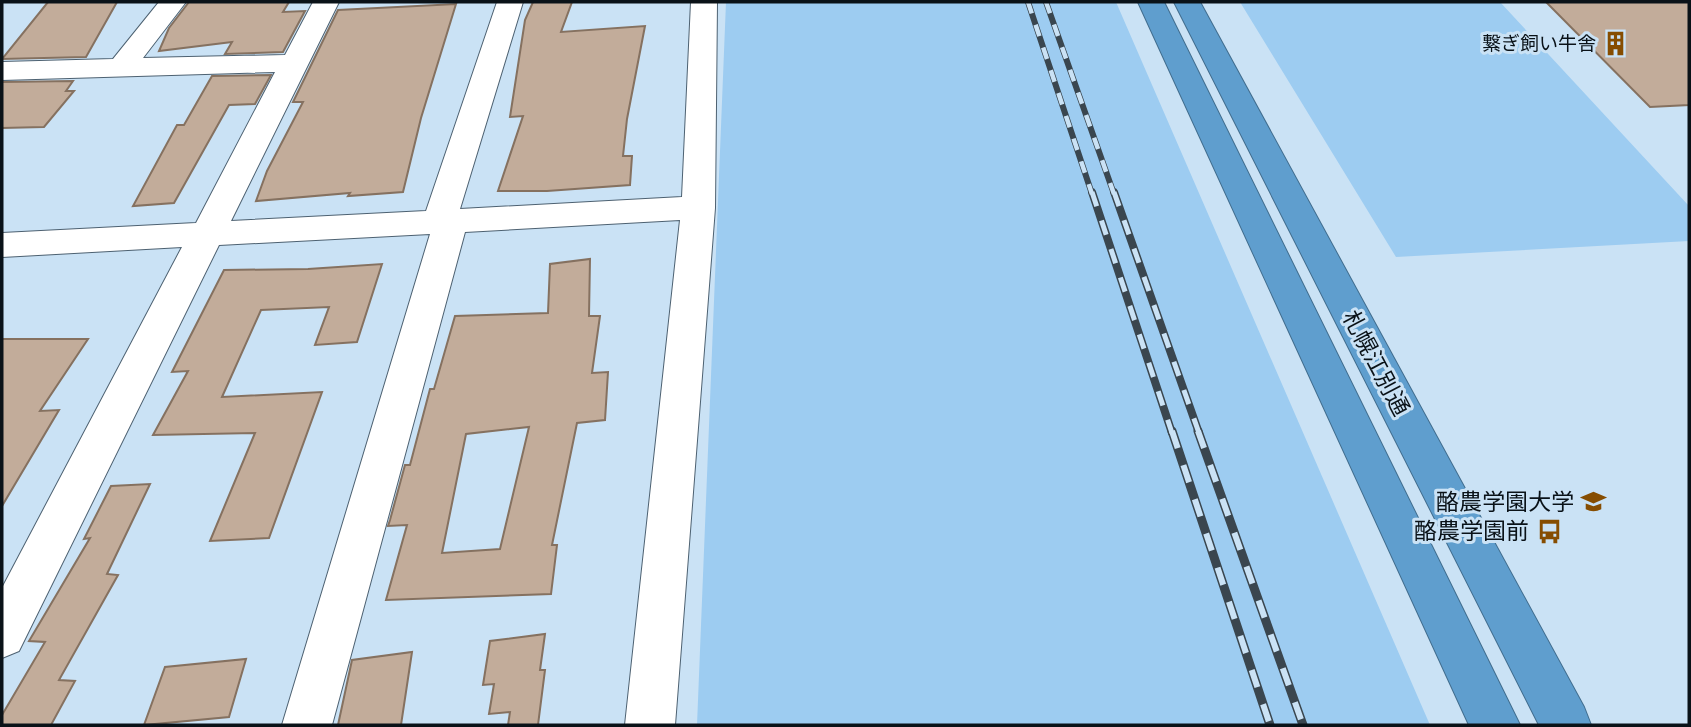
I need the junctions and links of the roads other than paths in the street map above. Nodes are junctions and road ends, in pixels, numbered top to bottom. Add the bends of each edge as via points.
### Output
1 (173, 2) edge
2 (326, 2) edge
3 (510, 2) edge
4 (704, 2) edge
5 (1150, 2) edge
6 (1187, 2) edge
7 (295, 63) junction
8 (122, 67) junction
9 (2, 71) edge
10 (698, 208) junction
11 (445, 223) junction
12 (205, 235) junction
13 (2, 245) edge
14 (2, 635) edge
15 (307, 725) edge
16 (650, 725) edge
17 (1495, 725) edge
18 (1566, 725) edge

1 - 8 street
2 - 7 street
3 - 11 street
4 - 10 street
5 - 17 highway, 札幌江別通
6 - 18 highway, 札幌江別通
7 - 8 street
7 - 12 street
8 - 9 street
10 - 11 street
10 - 16 street
11 - 12 street
11 - 15 street
12 - 13 street
12 - 14 street

